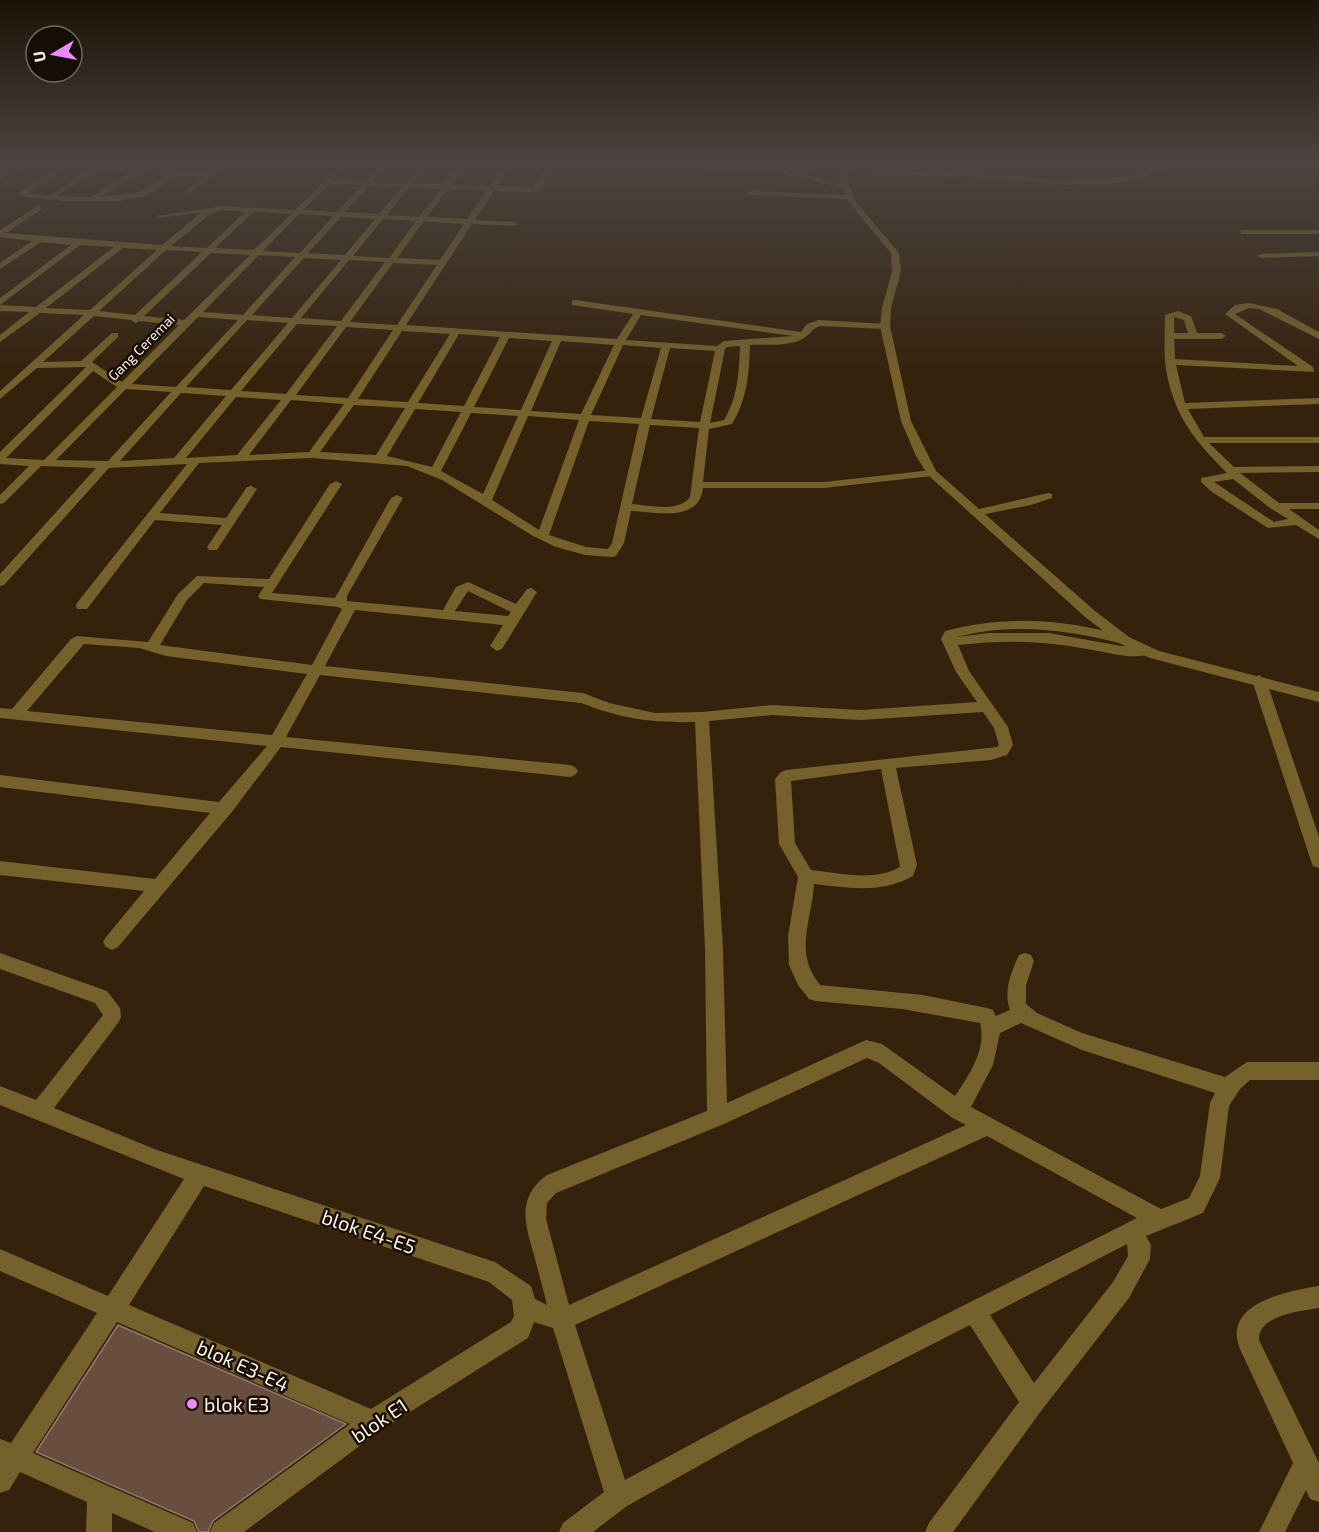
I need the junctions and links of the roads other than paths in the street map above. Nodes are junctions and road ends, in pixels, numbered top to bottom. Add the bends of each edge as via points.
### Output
1 (183, 233) edge
2 (228, 233) edge
3 (275, 233) edge
4 (321, 233) edge
5 (368, 233) edge
6 (411, 233) edge
7 (463, 233) edge
8 (881, 233) edge
9 (1256, 233) edge
10 (1286, 233) edge
11 (0, 235) edge
12 (39, 239) junction
13 (1293, 240) dead end
14 (78, 243) junction
15 (122, 245) junction
16 (1301, 247) dead end
17 (166, 248) junction
18 (211, 250) junction
19 (256, 252) junction
20 (1314, 254) edge
21 (301, 255) junction
22 (348, 258) junction
23 (391, 260) junction
24 (443, 263) junction
25 (0, 267) edge
26 (0, 302) edge
27 (575, 303) dead end
28 (0, 308) edge
29 (35, 311) junction
30 (93, 313) junction
31 (638, 313) junction
32 (194, 314) junction
33 (243, 318) junction
34 (135, 320) junction
35 (295, 321) junction
36 (184, 323) junction
37 (344, 324) junction
38 (885, 326) junction
39 (400, 328) junction
40 (456, 332) junction
41 (803, 334) junction
42 (115, 335) dead end
43 (506, 335) junction
44 (1169, 336) junction
45 (1193, 336) junction
46 (1221, 336) dead end
47 (1319, 336) edge
48 (558, 338) junction
49 (718, 338) junction
50 (0, 339) edge
51 (618, 342) junction
52 (745, 343) junction
53 (666, 345) junction
54 (1171, 362) junction
55 (89, 364) junction
56 (34, 365) junction
57 (1315, 370) edge
58 (122, 386) junction
59 (176, 390) junction
60 (233, 393) junction
61 (0, 396) edge
62 (289, 397) junction
63 (1319, 400) edge
64 (351, 401) junction
65 (413, 406) junction
66 (1181, 406) junction
67 (468, 410) junction
68 (525, 414) junction
69 (585, 418) junction
70 (645, 422) junction
71 (704, 426) junction
72 (1200, 440) junction
73 (1319, 440) edge
74 (312, 455) junction
75 (241, 457) junction
76 (0, 460) edge
77 (196, 460) junction
78 (379, 460) junction
79 (177, 461) junction
80 (43, 463) junction
81 (108, 464) junction
82 (1319, 469) edge
83 (1234, 472) junction
84 (435, 473) junction
85 (932, 473) junction
86 (336, 484) dead end
87 (698, 485) junction
88 (251, 489) dead end
89 (1048, 496) dead end
90 (397, 498) dead end
91 (0, 501) edge
92 (485, 502) junction
93 (1274, 506) junction
94 (1319, 506) edge
95 (626, 507) junction
96 (975, 513) junction
97 (151, 516) junction
98 (1297, 521) junction
99 (228, 522) junction
100 (1319, 535) edge
101 (543, 536) junction
102 (213, 547) dead end
103 (0, 582) edge
104 (271, 583) junction
105 (531, 592) dead end
106 (343, 604) junction
107 (82, 606) dead end
108 (447, 615) junction
109 (515, 615) junction
110 (1021, 631) junction
111 (1124, 640) junction
112 (497, 646) dead end
113 (151, 648) junction
114 (1145, 651) junction
115 (317, 670) junction
116 (1259, 680) junction
117 (1319, 697) edge
118 (985, 707) junction
119 (0, 713) edge
120 (16, 714) junction
121 (702, 717) junction
122 (277, 740) junction
123 (887, 763) junction
124 (570, 771) dead end
125 (0, 781) edge
126 (225, 809) junction
127 (1319, 861) edge
128 (0, 868) edge
129 (806, 876) junction
130 (159, 886) junction
131 (112, 942) dead end
132 (0, 961) edge
133 (1024, 961) dead end
134 (1022, 1014) junction
135 (992, 1027) junction
136 (1319, 1071) edge
137 (1229, 1088) junction
138 (0, 1095) edge
139 (40, 1110) junction
140 (958, 1110) junction
141 (717, 1117) junction
142 (985, 1126) junction
143 (199, 1173) junction
144 (1159, 1219) junction
145 (1131, 1231) junction
146 (0, 1260) edge
147 (1319, 1297) edge
148 (525, 1306) junction
149 (113, 1308) junction
150 (975, 1312) junction
151 (563, 1319) junction
152 (1033, 1403) junction
153 (373, 1422) junction
154 (7, 1455) edge
155 (1305, 1465) junction
156 (0, 1480) edge
157 (1319, 1490) edge
158 (99, 1493) junction
159 (618, 1497) junction
160 (99, 1532) edge
161 (184, 1532) edge
162 (223, 1532) edge
163 (572, 1532) edge
164 (938, 1532) edge
165 (1272, 1532) edge

1 - 17 street
2 - 18 street
3 - 19 street, Gang Ceremai
4 - 21 street
5 - 22 street
6 - 23 street
7 - 24 street
8 - 38 street via 896,256
9 - 20 street via 1262,259
10 - 13 street
11 - 12 street
12 - 14 street
12 - 25 street
14 - 15 street
14 - 26 street
15 - 17 street
15 - 29 street
16 - 20 street
17 - 18 street
17 - 30 street
18 - 19 street
18 - 34 street
19 - 21 street
19 - 32 street, Gang Ceremai
21 - 22 street
21 - 33 street
22 - 23 street
22 - 35 street
23 - 24 street
23 - 37 street
24 - 39 street
27 - 31 street
28 - 29 street
29 - 30 street
29 - 50 street
30 - 34 street
30 - 56 street
31 - 49 street
31 - 51 street
32 - 33 street
32 - 36 street, Gang Ceremai
33 - 35 street
33 - 59 street
34 - 36 street
35 - 37 street
35 - 60 street
36 - 58 street, Gang Ceremai
37 - 39 street
37 - 62 street
38 - 41 street via 819,323
38 - 85 street via 904,419 917,452
39 - 40 street
39 - 64 street
40 - 43 street
40 - 65 street
41 - 49 street
41 - 52 street via 792,340
42 - 55 street
43 - 48 street
43 - 67 street
44 - 45 street
44 - 45 street via 1169,315 1175,314 1188,318
44 - 54 street
45 - 46 street
47 - 57 street via 1262,304 1229,314
48 - 51 street
48 - 68 street
49 - 52 street
49 - 53 street
49 - 71 street
51 - 53 street
51 - 69 street
52 - 71 street via 744,382 733,415 722,425
53 - 70 street
54 - 57 street
54 - 66 street
55 - 56 street
55 - 58 street
55 - 76 street
56 - 61 street
58 - 59 street
58 - 80 street, Gang Ceremai
59 - 60 street
59 - 81 street
60 - 62 street
60 - 79 street
62 - 64 street
62 - 75 street
63 - 66 street
64 - 65 street
64 - 74 street
65 - 67 street
65 - 78 street
66 - 72 street
67 - 68 street
67 - 84 street
68 - 69 street
68 - 92 street
69 - 70 street
69 - 101 street
70 - 71 street
70 - 95 street
71 - 87 street
72 - 73 street
72 - 83 street
74 - 75 street
74 - 78 street
75 - 77 street
76 - 80 street
77 - 79 street
77 - 97 street
78 - 84 street via 411,464
79 - 81 street
80 - 81 street
80 - 91 street, Gang Ceremai
81 - 103 street
82 - 83 street
83 - 93 street
83 - 98 street via 1205,480 1272,526
84 - 92 street
85 - 87 street via 824,485
85 - 96 street
86 - 104 street
87 - 95 street via 696,497 686,509
88 - 99 street
89 - 96 street
90 - 106 street via 341,596
92 - 101 street
93 - 94 street
93 - 98 street
95 - 101 street via 612,553 565,548
96 - 111 street
97 - 99 street
97 - 107 street
98 - 100 street
99 - 102 street
104 - 106 street via 264,596
104 - 113 street via 201,579 182,597
105 - 109 street
106 - 108 street
106 - 115 street via 349,608 346,617
108 - 109 street
108 - 109 street via 460,590 468,586
109 - 112 street
110 - 111 street via 1092,631
110 - 114 street via 1121,651
110 - 118 street via 948,639
111 - 114 street
113 - 115 street
113 - 120 street via 82,639
114 - 116 street
115 - 121 street via 583,698 655,718
115 - 122 street
116 - 117 street
116 - 127 street
118 - 121 street via 861,715 772,710
118 - 123 street via 1005,736 1002,751
119 - 120 street
120 - 122 street
121 - 141 street via 714,949
122 - 124 street
122 - 126 street
123 - 129 street via 783,779 787,844
123 - 129 street via 907,871 894,878 871,881
125 - 126 street
126 - 130 street
128 - 130 street
129 - 135 street via 806,893 795,933 797,961 805,983 815,993 952,1007 987,1016
130 - 131 street
132 - 139 street via 101,997 111,1008 112,1017
133 - 134 street via 1016,998
134 - 135 street
134 - 137 street via 1069,1037
135 - 140 street via 983,1067
136 - 137 street via 1247,1071
137 - 144 street via 1220,1103 1205,1191 1196,1206
138 - 139 street, blok E4-E5
139 - 143 street, blok E4-E5 via 157,1160
140 - 141 street via 886,1057 866,1049
140 - 142 street
141 - 151 street via 554,1182 542,1191 535,1202 536,1219
142 - 144 street
142 - 151 street
143 - 148 street, blok E4-E5 via 495,1273 523,1294
143 - 149 street
144 - 145 street
145 - 150 street
145 - 152 street via 1140,1245 1139,1259 1121,1290
146 - 149 street, blok E3-E4
147 - 155 street via 1270,1310 1255,1317 1248,1327 1248,1341
148 - 151 street
148 - 153 street, blok E1 via 520,1330
149 - 153 street, blok E3-E4
149 - 154 street
150 - 152 street
150 - 159 street via 754,1423
151 - 159 street
152 - 164 street
153 - 162 street, blok E1
154 - 156 street
154 - 158 street
155 - 157 street
155 - 165 street
158 - 160 street
158 - 161 street
159 - 163 street

